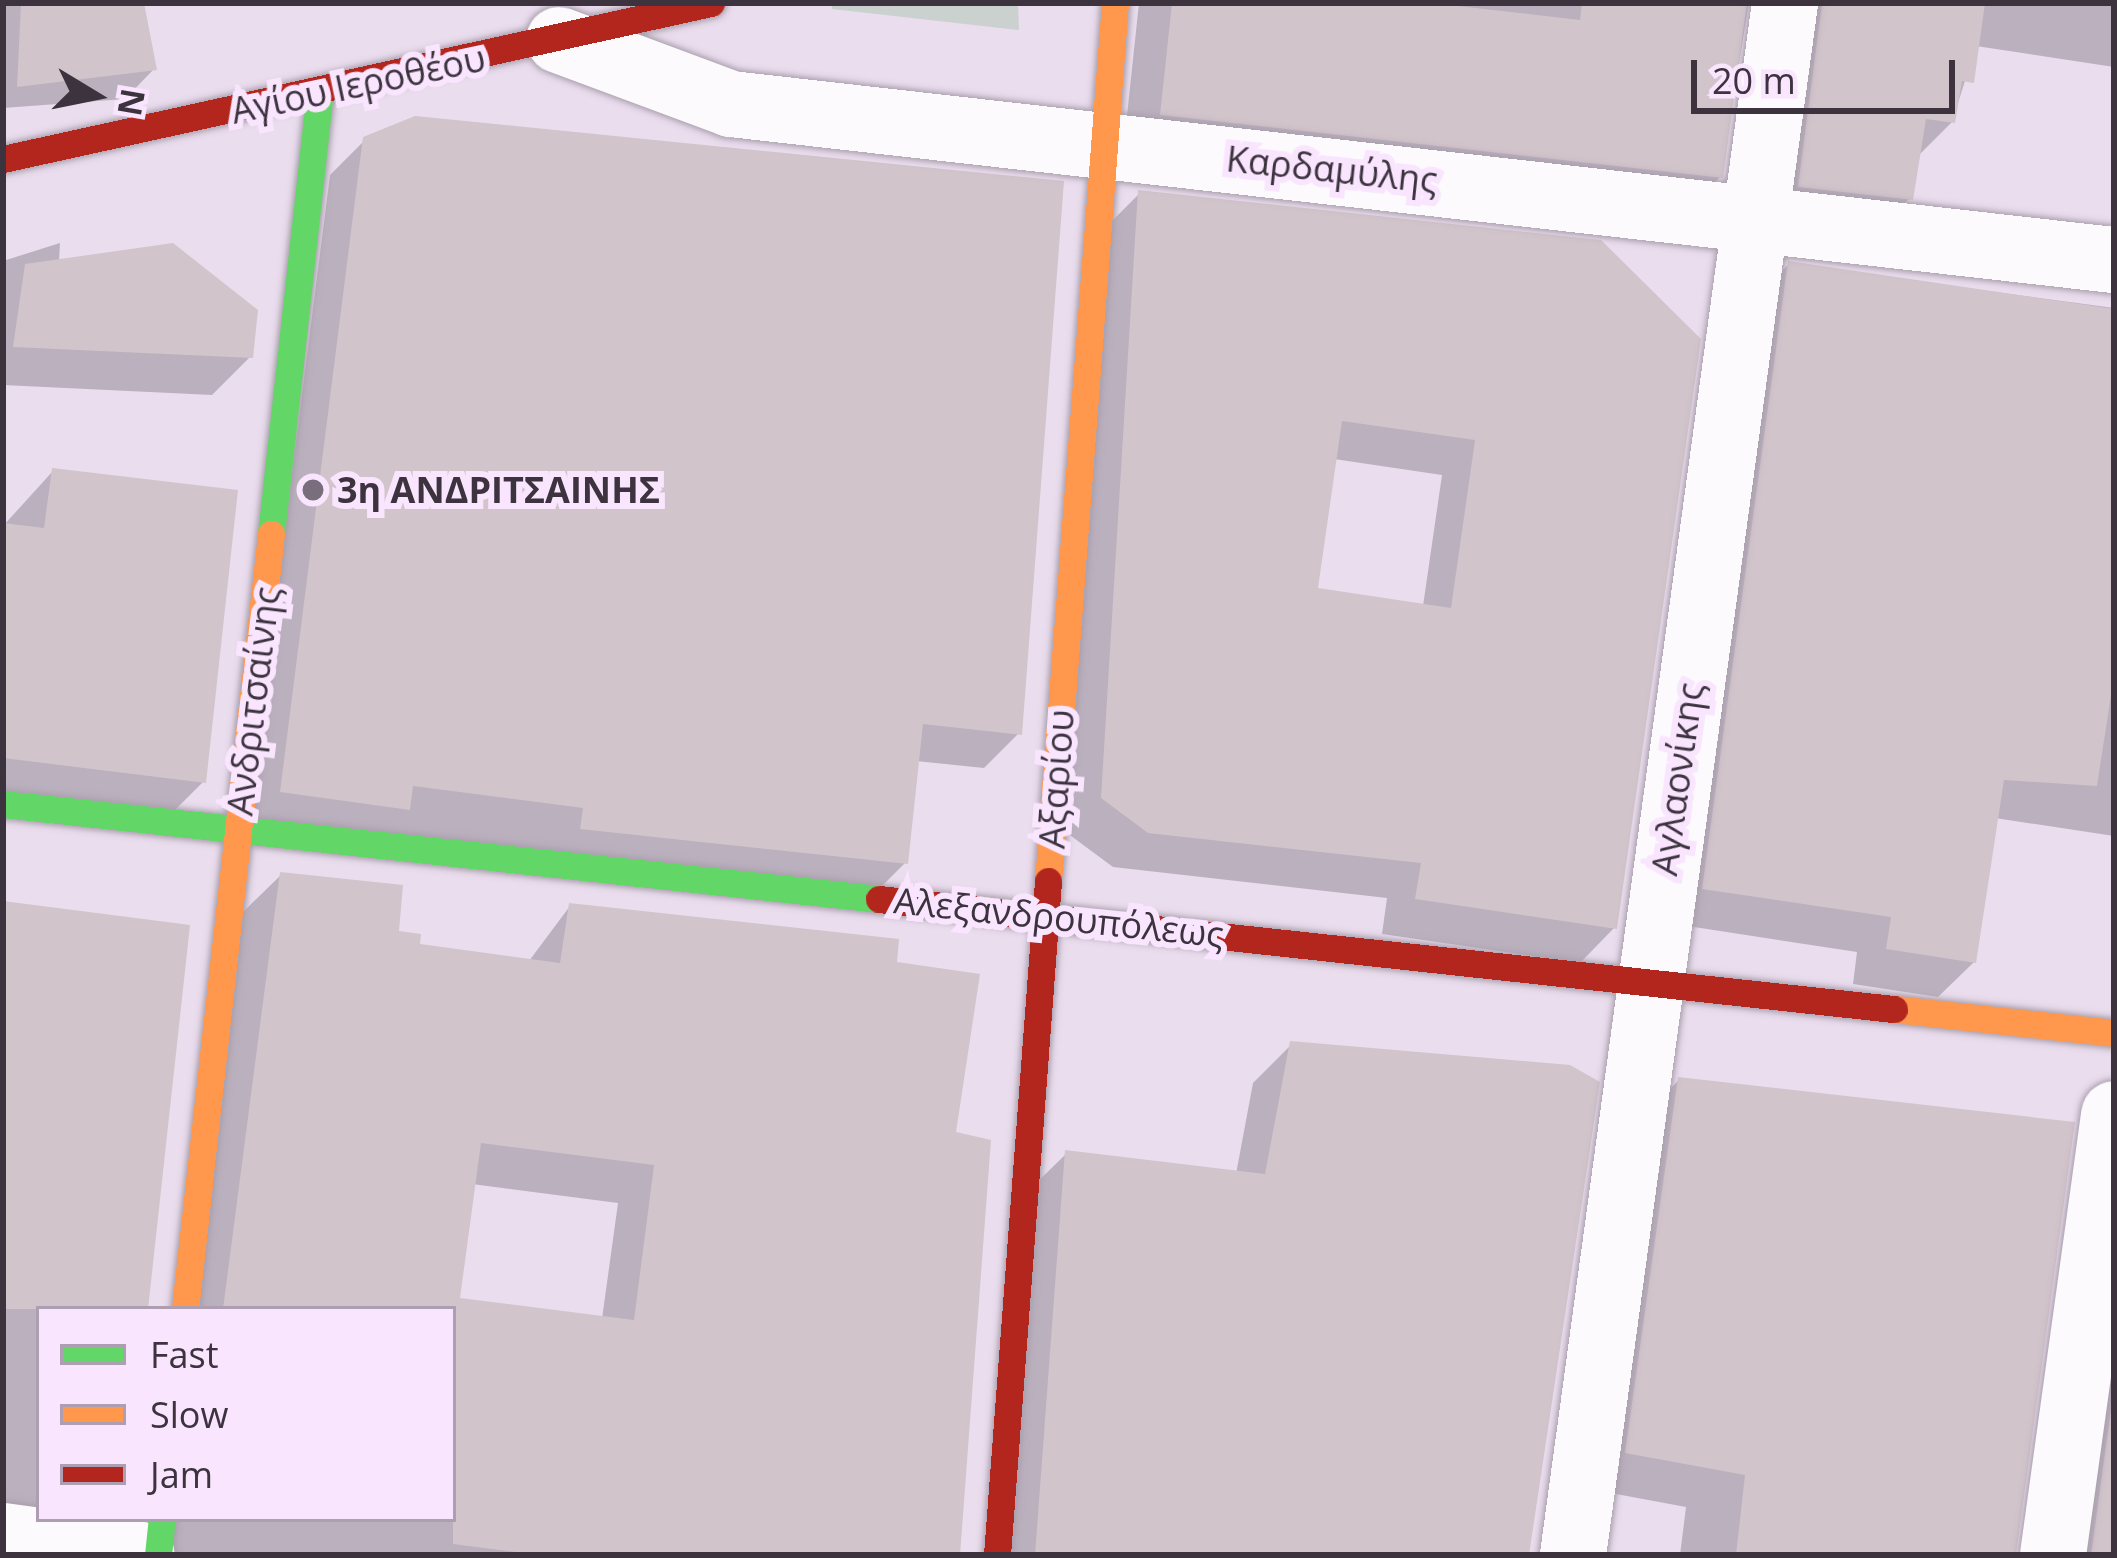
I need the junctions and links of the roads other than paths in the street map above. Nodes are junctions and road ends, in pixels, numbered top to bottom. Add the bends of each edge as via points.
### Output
1 (711, 3) edge
2 (1115, 3) edge
3 (1785, 3) edge
4 (559, 40) junction
5 (320, 93) junction
6 (1104, 144) junction
7 (3, 159) edge
8 (1756, 215) junction
9 (2114, 260) edge
10 (3, 804) edge
11 (238, 830) junction
12 (1046, 914) junction
13 (1648, 983) junction
14 (2114, 1033) edge
15 (2114, 1114) edge
16 (185, 1306) edge
17 (162, 1522) edge
18 (3, 1535) edge
19 (142, 1555) edge
20 (158, 1555) edge
21 (997, 1555) edge
22 (1573, 1555) edge
23 (2054, 1555) edge

1 - 4 street, Αγίου Ιεροθέου
2 - 6 street, Αξαρίου
3 - 8 street, Αγλαονίκης
4 - 5 street, Αγίου Ιεροθέου
4 - 6 street, Καρδαμύλης via 731,104
5 - 7 street, Αγίου Ιεροθέου
5 - 11 street, Ανδριτσαίνης
6 - 8 street, Καρδαμύλης
6 - 12 street, Αξαρίου
8 - 9 street, Καρδαμύλης
8 - 13 street, Αγλαονίκης
10 - 11 street, Αλεξανδρουπόλεως
11 - 12 street, Αλεξανδρουπόλεως
11 - 16 street, Ανδριτσαίνης
12 - 13 street, Αλεξανδρουπόλεως
12 - 21 street, Αξαρίου
13 - 14 street, Αλεξανδρουπόλεως
13 - 22 street, Αγλαονίκης
15 - 23 street
17 - 20 street
18 - 19 street

